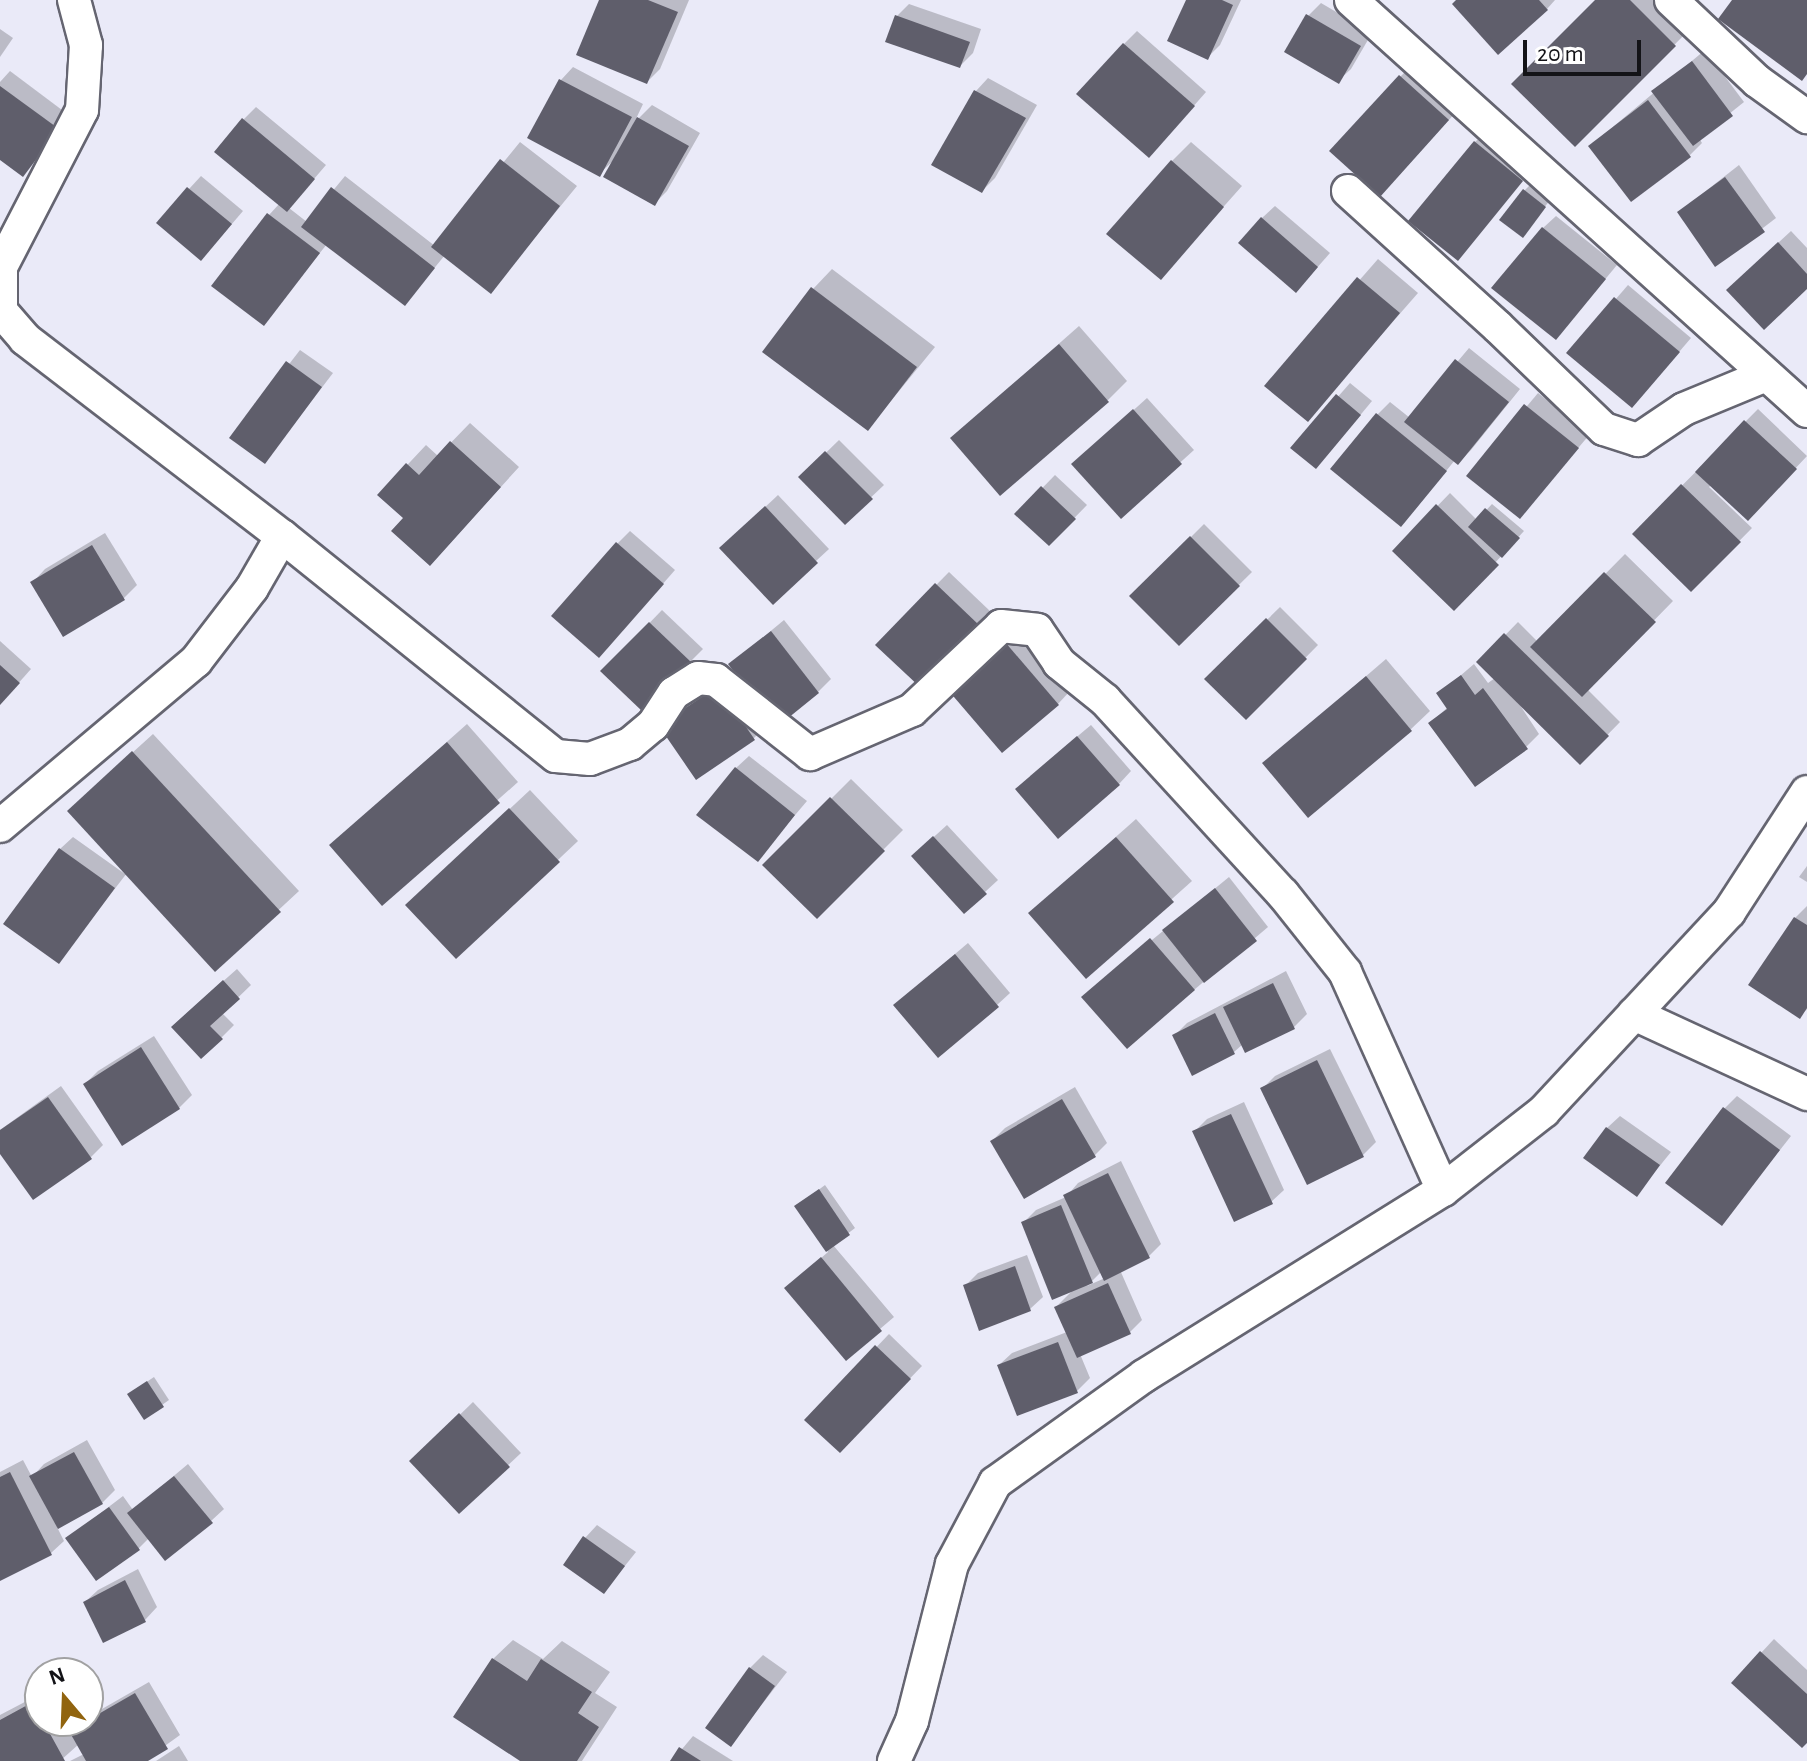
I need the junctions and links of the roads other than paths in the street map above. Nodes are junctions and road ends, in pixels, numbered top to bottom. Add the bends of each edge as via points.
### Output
1 (74, 0) edge
2 (1351, 0) edge
3 (1671, 0) edge
4 (1807, 117) edge
5 (1348, 191) dead end
6 (1766, 375) junction
7 (1807, 411) edge
8 (282, 536) junction
9 (1807, 792) edge
10 (0, 826) edge
11 (1634, 1014) junction
12 (1807, 1094) edge
13 (1443, 1190) junction
14 (894, 1761) edge

1 - 8 street via 86,45 82,110 1,267 1,311 25,339 91,393
2 - 6 street
3 - 4 street via 1757,81
5 - 6 street via 1604,429 1638,440 1684,409
6 - 7 street
8 - 10 street via 252,588 196,661
8 - 13 street via 556,756 590,759 630,744 653,725 674,693 698,678 716,680 810,754 912,710 1001,626 1037,630 1059,663 1105,700 1283,894 1345,972
9 - 11 street via 1729,912
11 - 12 street
11 - 13 street via 1544,1111
13 - 14 street via 1144,1376 995,1483 952,1564 912,1721

